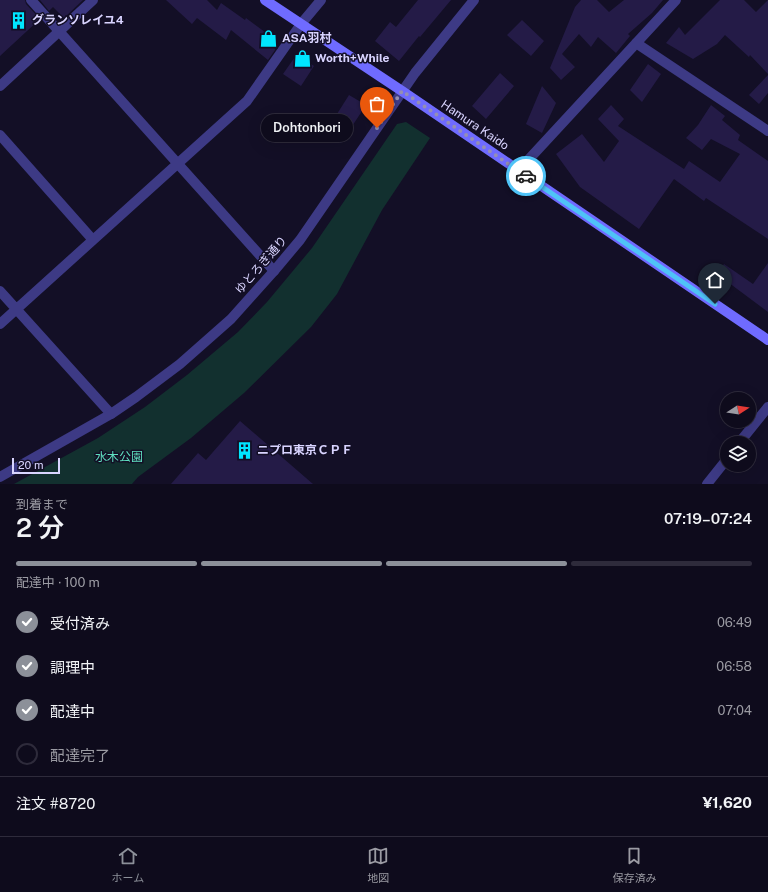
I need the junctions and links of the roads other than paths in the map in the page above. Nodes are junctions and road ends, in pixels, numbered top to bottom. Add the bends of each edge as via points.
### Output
1 (31, 0) edge
2 (93, 0) edge
3 (265, 0) edge
4 (321, 0) edge
5 (474, 0) edge
6 (676, 0) edge
7 (301, 24) junction
8 (58, 31) junction
9 (636, 43) junction
10 (0, 86) edge
11 (402, 91) junction
12 (768, 131) edge
13 (0, 135) edge
14 (177, 164) junction
15 (518, 171) junction
16 (93, 240) junction
17 (274, 271) junction
18 (0, 292) edge
19 (16, 309) junction
20 (0, 324) edge
21 (768, 340) edge
22 (768, 407) edge
23 (111, 414) junction
24 (745, 436) edge
25 (720, 468) edge
26 (0, 477) edge
27 (707, 484) edge

1 - 8 street
2 - 8 street
3 - 7 main road, Hamura Kaido
4 - 7 street
5 - 11 street, ゆとろぎ通り
6 - 9 street
7 - 11 main road, Hamura Kaido
7 - 14 street via 247,101
8 - 10 street
8 - 14 street
9 - 12 street
9 - 15 street
11 - 15 main road, Hamura Kaido
11 - 17 street, ゆとろぎ通り via 318,215
13 - 16 street
14 - 16 street
14 - 17 street
15 - 21 main road, Hamura Kaido
16 - 19 street
17 - 23 street, ゆとろぎ通り via 231,319 202,345
18 - 19 street
19 - 20 street
19 - 23 street
22 - 24 street
23 - 26 street, ゆとろぎ通り
25 - 27 street

